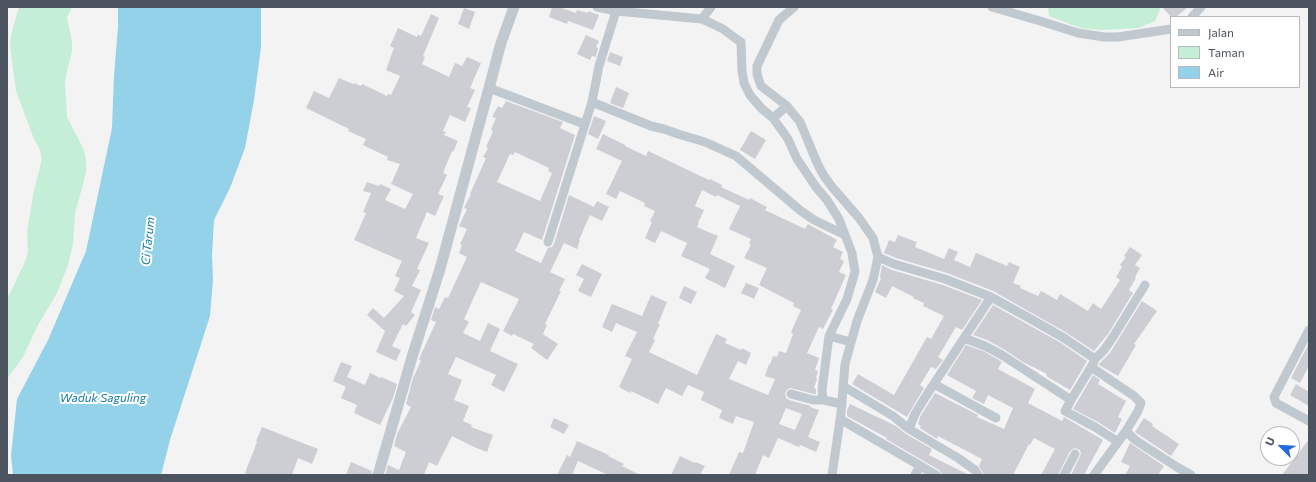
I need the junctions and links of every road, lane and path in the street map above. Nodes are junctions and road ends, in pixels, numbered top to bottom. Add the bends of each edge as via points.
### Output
1 (514, 7) edge
2 (597, 7) edge
3 (711, 7) edge
4 (794, 7) edge
5 (992, 7) edge
6 (1201, 7) edge
7 (616, 11) junction
8 (1193, 16) edge
9 (702, 19) junction
10 (1170, 29) edge
11 (489, 88) junction
12 (592, 102) junction
13 (787, 106) junction
14 (773, 118) junction
15 (584, 124) junction
16 (845, 235) junction
17 (548, 242) dead end
18 (878, 257) junction
19 (1145, 285) dead end
20 (991, 297) junction
21 (1309, 330) edge
22 (829, 336) junction
23 (964, 338) junction
24 (851, 342) junction
25 (1093, 363) junction
26 (934, 384) junction
27 (843, 386) junction
28 (791, 394) dead end
29 (822, 400) junction
30 (1071, 400) junction
31 (842, 404) junction
32 (996, 418) dead end
33 (840, 419) junction
34 (1309, 421) edge
35 (909, 429) junction
36 (1126, 431) junction
37 (1118, 442) junction
38 (1075, 454) dead end
39 (920, 466) junction
40 (378, 475) edge
41 (832, 475) edge
42 (915, 475) edge
43 (936, 475) edge
44 (978, 475) edge
45 (1064, 475) edge
46 (1094, 475) edge
47 (1191, 475) edge

1 - 11 street
2 - 7 street
3 - 9 street
4 - 13 street via 779,20 757,66 761,86
5 - 10 street via 1078,33 1104,37 1118,38
6 - 8 street
7 - 9 street
7 - 12 street via 599,66
9 - 14 street via 723,29 741,42 744,83 750,95
11 - 15 street
11 - 40 street via 440,269
12 - 15 street
12 - 16 street via 736,156 801,211
13 - 14 street
13 - 18 street via 800,122 824,176 873,238
14 - 16 street via 788,139 797,159 839,219
15 - 17 street
16 - 22 street via 852,253 855,272 847,299
18 - 20 street
18 - 24 street via 873,280
19 - 25 street via 1113,337
20 - 23 street
20 - 25 street via 1064,338
21 - 34 street via 1274,397 1276,403
22 - 24 street
22 - 29 street
23 - 26 street
23 - 30 street via 1002,355
24 - 27 street
25 - 30 street
25 - 36 street via 1140,403
26 - 32 street
26 - 35 street via 915,414
27 - 31 street
27 - 35 street via 893,416
28 - 29 street
29 - 31 street
30 - 37 street via 1065,411
31 - 33 street
33 - 39 street
33 - 41 street
35 - 44 street via 958,458
36 - 37 street
36 - 47 street via 1135,440
37 - 46 street
38 - 45 street
39 - 42 street
39 - 43 street

